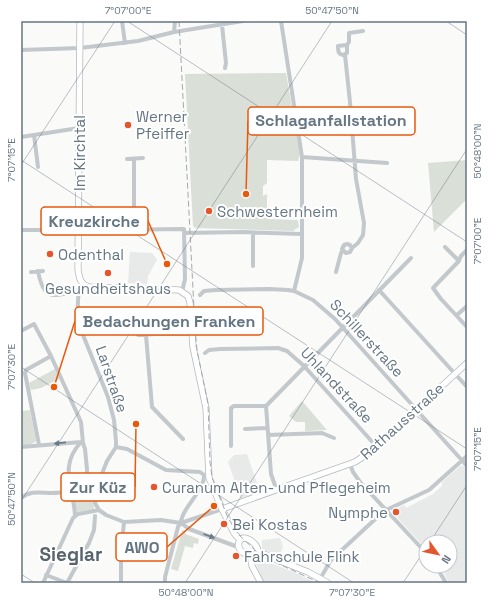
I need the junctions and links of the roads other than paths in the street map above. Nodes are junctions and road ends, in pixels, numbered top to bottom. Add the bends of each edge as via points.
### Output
1 (80, 21) edge
2 (122, 21) edge
3 (175, 21) edge
4 (243, 21) edge
5 (281, 21) edge
6 (222, 25) junction
7 (363, 31) dead end
8 (174, 32) junction
9 (125, 42) junction
10 (347, 45) junction
11 (80, 48) junction
12 (21, 50) edge
13 (345, 54) junction
14 (225, 68) dead end
15 (79, 128) junction
16 (34, 135) junction
17 (21, 137) edge
18 (302, 157) junction
19 (143, 158) dead end
20 (127, 159) dead end
21 (134, 159) junction
22 (355, 162) junction
23 (387, 163) dead end
24 (38, 167) dead end
25 (21, 230) edge
26 (79, 230) junction
27 (104, 230) dead end
28 (134, 230) junction
29 (184, 231) junction
30 (253, 233) junction
31 (302, 234) junction
32 (445, 247) dead end
33 (352, 248) junction
34 (467, 250) edge
35 (343, 251) junction
36 (411, 258) dead end
37 (459, 261) junction
38 (253, 266) dead end
39 (31, 272) dead end
40 (336, 272) dead end
41 (83, 283) junction
42 (79, 290) junction
43 (379, 290) junction
44 (294, 291) junction
45 (182, 292) junction
46 (200, 295) dead end
47 (467, 306) edge
48 (457, 315) junction
49 (467, 327) edge
50 (342, 328) junction
51 (21, 331) edge
52 (191, 334) junction
53 (138, 335) dead end
54 (146, 335) junction
55 (205, 353) dead end
56 (51, 356) junction
57 (467, 363) edge
58 (304, 366) junction
59 (455, 374) junction
60 (467, 387) edge
61 (266, 406) junction
62 (416, 409) junction
63 (267, 428) junction
64 (244, 429) dead end
65 (268, 435) junction
66 (334, 438) dead end
67 (183, 439) dead end
68 (82, 442) junction
69 (39, 445) junction
70 (21, 446) edge
71 (231, 446) dead end
72 (376, 446) junction
73 (116, 447) junction
74 (467, 456) edge
75 (462, 460) junction
76 (350, 464) junction
77 (467, 466) edge
78 (87, 490) dead end
79 (71, 491) junction
80 (277, 491) junction
81 (21, 498) edge
82 (222, 509) junction
83 (99, 510) junction
84 (387, 510) junction
85 (75, 516) junction
86 (95, 516) dead end
87 (124, 522) junction
88 (181, 523) junction
89 (240, 540) junction
90 (418, 545) edge
91 (238, 547) junction
92 (258, 552) junction
93 (251, 557) junction
94 (46, 574) junction
95 (441, 574) edge
96 (320, 579) junction
97 (43, 583) edge
98 (67, 583) edge
99 (121, 583) edge
100 (165, 583) edge
101 (261, 583) edge
102 (328, 583) edge
103 (446, 583) edge

1 - 11 street, Im Kirchtal
2 - 9 street
3 - 8 street
4 - 6 street
5 - 18 street
6 - 8 street
6 - 14 street
7 - 10 street via 349,33
8 - 9 street
9 - 11 street
10 - 13 street
10 - 13 street via 338,46 339,53
11 - 12 street
11 - 15 street, Im Kirchtal
13 - 22 street
15 - 16 street
15 - 26 street, Im Kirchtal
16 - 17 street
16 - 24 street
18 - 22 street
18 - 31 street
19 - 21 street
20 - 21 street
21 - 28 street
22 - 23 street
22 - 33 street via 364,228 362,238
25 - 26 street
26 - 41 street, Im Kirchtal via 78,269
27 - 28 street
28 - 29 street
29 - 30 street
29 - 45 street via 185,279
30 - 31 street
30 - 38 street
31 - 44 street via 302,258
32 - 37 street
33 - 35 street via 348,253
33 - 35 street via 346,244
34 - 37 street
35 - 40 street
36 - 43 street
37 - 48 street via 433,288
39 - 42 street via 40,271 42,287 49,294 58,296
41 - 42 street, Larstraße
41 - 45 street via 90,286
42 - 73 street, Larstraße via 80,325 108,397 114,420
43 - 50 street
43 - 59 street
44 - 46 street, Schillerstraße via 216,290 204,291
44 - 50 street, Schillerstraße via 313,300
45 - 52 street via 188,296 190,303
47 - 48 street
48 - 49 street
50 - 58 street
50 - 62 street, Schillerstraße
51 - 56 street via 34,324
52 - 54 street
52 - 82 street via 206,408 208,474
53 - 54 street
54 - 67 street via 152,407
55 - 58 street, Uhlandstraße via 215,349 278,348 290,353
56 - 68 street via 81,422
56 - 69 street via 25,373
57 - 59 street, Rathausstraße
58 - 61 street
58 - 72 street, Uhlandstraße
59 - 60 street
59 - 62 street, Rathausstraße
61 - 63 street
61 - 71 street via 231,408
62 - 72 street, Rathausstraße
62 - 75 street, Schillerstraße
63 - 64 street
63 - 65 street
65 - 66 street via 322,433
65 - 80 street via 272,474
68 -> 69 street
68 - 78 street via 85,449
68 - 79 street via 69,460
69 - 70 street
72 - 76 street, Rathausstraße
73 - 83 street via 106,461 97,490 95,503
73 - 88 street via 127,449 166,470 202,472 204,482 183,515
74 - 75 street
75 - 77 street, Schillerstraße
75 - 84 street via 428,490
76 - 80 street, Rathausstraße
76 - 84 street via 356,477
79 - 81 street via 30,492
79 - 85 street
80 - 82 street, Rathausstraße
82 - 88 street, Rathausstraße
82 - 89 street
83 - 85 street
83 - 87 street
84 - 90 street
84 - 96 street via 331,560
85 - 94 street
86 - 98 street via 94,530 89,543
87 - 88 street, Rathausstraße via 160,520
87 - 99 street
88 -> 91 street via 189,529
88 - 100 street
89 - 91 street
89 - 92 street via 248,539 257,546
91 - 93 street
92 - 93 street
92 - 96 street
93 - 101 street via 252,566
94 - 97 street
94 - 98 street
95 - 103 street
96 - 102 street

